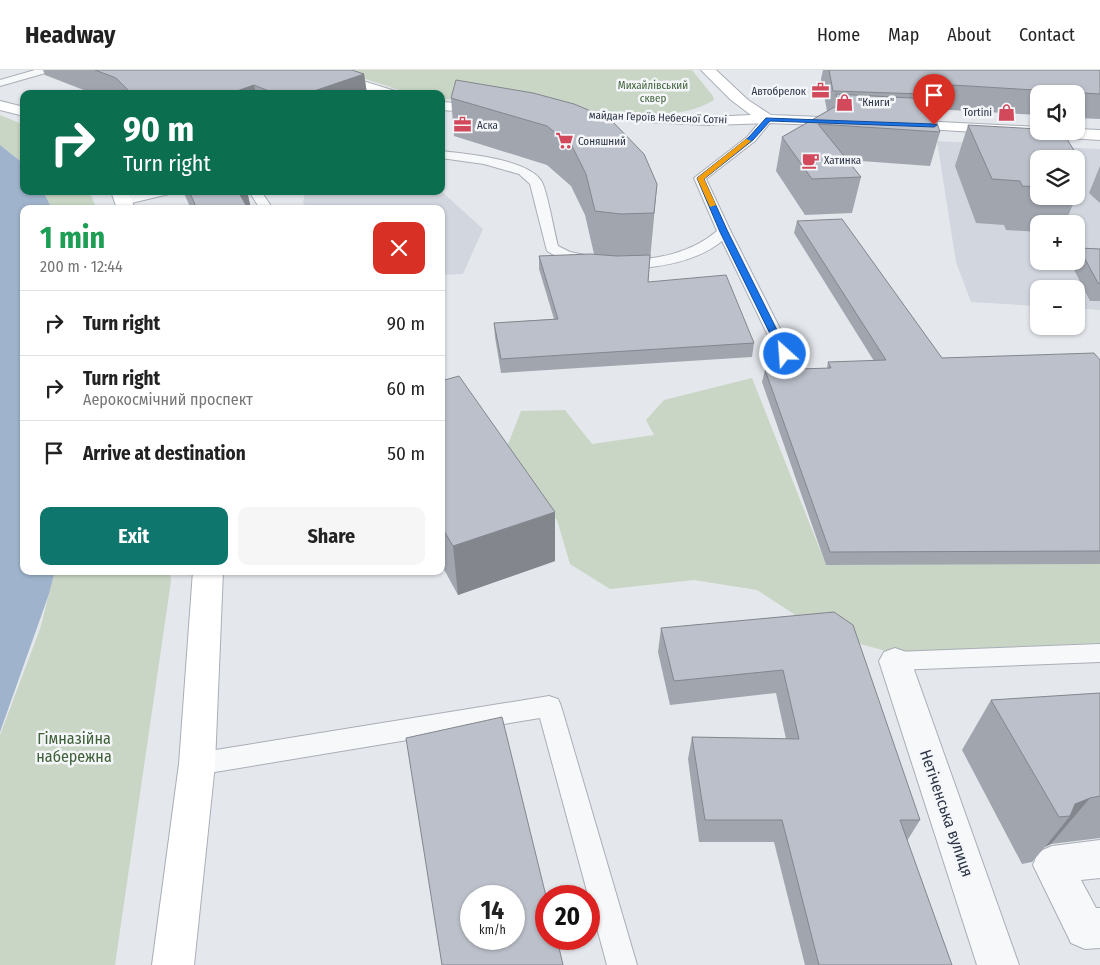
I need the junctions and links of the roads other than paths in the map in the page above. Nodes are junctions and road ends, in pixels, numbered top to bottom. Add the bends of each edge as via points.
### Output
1 (46, 70) edge
2 (314, 70) edge
3 (708, 70) edge
4 (0, 83) edge
5 (357, 84) junction
6 (339, 90) edge
7 (377, 90) edge
8 (0, 105) edge
9 (445, 106) edge
10 (509, 110) edge
11 (20, 111) edge
12 (546, 112) edge
13 (768, 119) junction
14 (865, 123) edge
15 (884, 123) edge
16 (1100, 135) edge
17 (445, 155) edge
18 (146, 195) edge
19 (123, 200) edge
20 (724, 232) junction
21 (785, 354) dead end
22 (208, 575) edge
23 (1100, 653) edge
24 (895, 661) joint
25 (197, 764) junction
26 (1100, 858) edge
27 (1100, 928) edge
28 (173, 965) edge
29 (622, 965) edge
30 (998, 965) edge

1 - 4 lane
2 - 5 main road
3 - 13 main road, майдан Героїв Небесної Сотні via 735,98
5 - 6 lane
5 - 7 main road
8 - 11 main road
9 - 10 main road
12 - 13 main road, майдан Героїв Небесної Сотні via 710,121
13 - 14 main road
13 - 20 lane via 751,139 700,178
15 - 16 main road
17 - 20 lane via 485,160 523,171 536,183 552,248 566,256 636,264 679,257 712,244
18 - 19 lane
20 - 21 lane
22 - 25 main road
23 - 24 lane
24 - 30 street, Нетіченська вулиця
25 - 28 main road
25 - 29 lane via 549,706
26 - 27 street via 1052,865 1085,929

